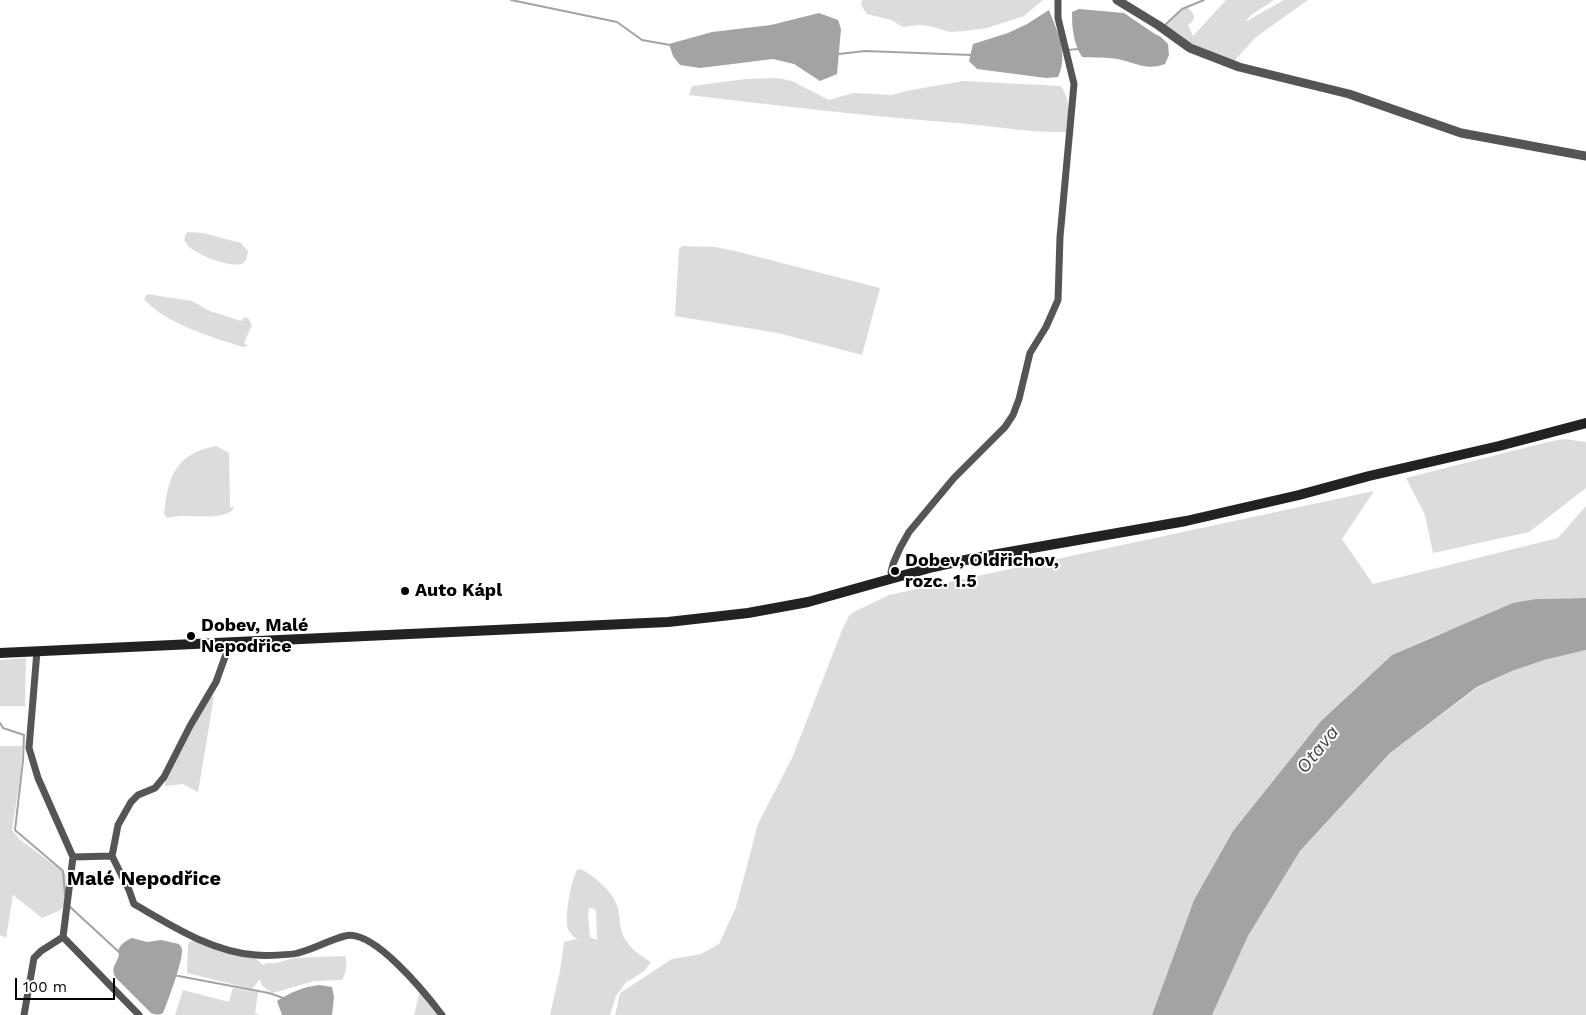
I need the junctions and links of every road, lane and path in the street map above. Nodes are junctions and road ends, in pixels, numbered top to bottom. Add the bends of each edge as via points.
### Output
1 (1058, 0) edge
2 (1117, 0) edge
3 (1586, 156) edge
4 (1586, 423) edge
5 (892, 578) junction
6 (230, 643) junction
7 (37, 651) junction
8 (0, 653) edge
9 (112, 856) junction
10 (73, 857) junction
11 (63, 937) junction
12 (24, 1015) edge
13 (139, 1015) edge
14 (442, 1015) edge

1 - 5 street via 1058,18 1074,84 1060,237 1058,300 1030,353 1013,415 909,532 893,564
2 - 3 street via 1190,48 1239,67 1349,94 1461,133
4 - 5 main road via 1186,521 975,558
5 - 6 main road via 808,602 668,622
6 - 7 main road
6 - 9 street via 216,682 164,777 155,788 138,795 131,802 118,825
7 - 8 main road
7 - 10 street via 29,748 38,778
9 - 10 street
9 - 14 street via 134,904 199,940 226,950 268,956 298,953 346,935 360,936 398,966
10 - 11 street
11 - 12 street via 40,950 34,958
11 - 13 street

